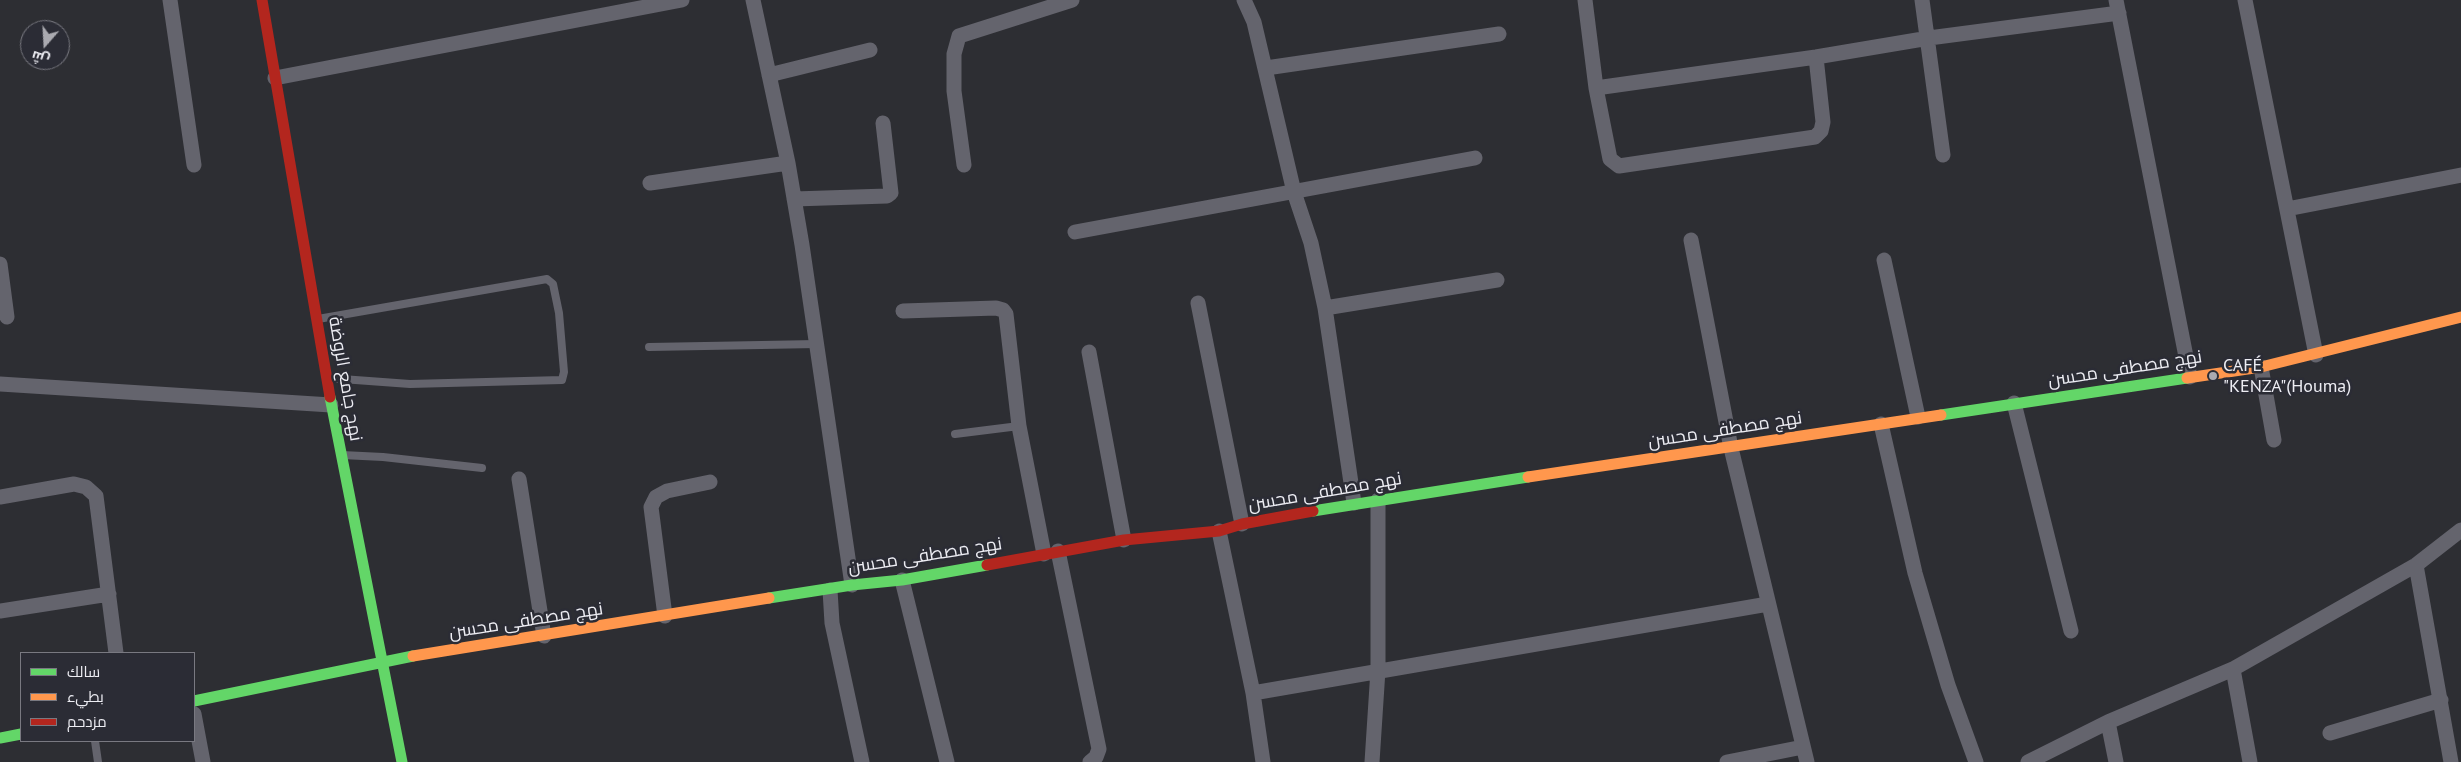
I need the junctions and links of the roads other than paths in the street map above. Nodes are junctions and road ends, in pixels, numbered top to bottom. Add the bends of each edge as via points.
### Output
1 (170, 0) edge
2 (262, 0) edge
3 (682, 0) edge
4 (753, 0) edge
5 (1072, 0) edge
6 (1244, 0) edge
7 (1585, 0) edge
8 (1922, 0) edge
9 (2245, 0) edge
10 (2117, 6) edge
11 (1499, 34) dead end
12 (1928, 38) junction
13 (870, 50) dead end
14 (1816, 57) junction
15 (1266, 68) junction
16 (769, 75) junction
17 (275, 78) junction
18 (1596, 88) junction
19 (883, 123) dead end
20 (1943, 155) dead end
21 (1474, 158) dead end
22 (788, 162) junction
23 (194, 165) dead end
24 (964, 165) dead end
25 (2461, 175) edge
26 (650, 183) dead end
27 (1294, 192) junction
28 (794, 198) junction
29 (2286, 210) junction
30 (1075, 232) dead end
31 (1691, 240) dead end
32 (1884, 260) dead end
33 (0, 264) edge
34 (1497, 280) dead end
35 (1198, 303) dead end
36 (1325, 308) junction
37 (903, 311) dead end
38 (7, 317) dead end
39 (2461, 317) edge
40 (318, 320) junction
41 (817, 344) junction
42 (649, 347) dead end
43 (1089, 352) dead end
44 (2316, 354) junction
45 (2260, 367) junction
46 (2190, 377) junction
47 (328, 378) junction
48 (0, 384) edge
49 (2014, 404) junction
50 (331, 405) junction
51 (1918, 417) junction
52 (1881, 424) junction
53 (1019, 426) junction
54 (955, 434) dead end
55 (2274, 440) dead end
56 (1731, 448) junction
57 (341, 455) junction
58 (482, 468) dead end
59 (519, 479) dead end
60 (710, 482) dead end
61 (0, 497) edge
62 (1378, 500) junction
63 (1354, 503) junction
64 (1242, 524) junction
65 (2461, 530) edge
66 (1219, 531) junction
67 (1124, 540) junction
68 (1051, 552) junction
69 (2416, 565) junction
70 (902, 580) junction
71 (852, 586) junction
72 (830, 590) junction
73 (109, 594) junction
74 (1768, 604) junction
75 (0, 611) edge
76 (665, 616) junction
77 (2071, 631) dead end
78 (544, 636) junction
79 (116, 652) edge
80 (381, 661) junction
81 (2233, 669) junction
82 (1378, 670) junction
83 (1253, 692) junction
84 (195, 700) edge
85 (2441, 700) junction
86 (195, 719) edge
87 (2108, 722) junction
88 (2330, 733) dead end
89 (20, 734) edge
90 (0, 738) edge
91 (95, 742) edge
92 (1803, 747) junction
93 (98, 762) edge
94 (203, 762) edge
95 (402, 762) edge
96 (862, 762) edge
97 (947, 762) edge
98 (1090, 762) edge
99 (1263, 762) edge
100 (1372, 762) edge
101 (1727, 762) edge
102 (1807, 762) edge
103 (1976, 762) edge
104 (2028, 762) edge
105 (2116, 762) edge
106 (2250, 762) edge
107 (2451, 762) edge

1 - 23 street
2 - 17 main road, نهج جامع الروضة
3 - 17 street
4 - 16 street
5 - 24 street via 959,36 954,54 954,91
6 - 15 street via 1254,22
7 - 18 street
8 - 12 street
9 - 29 street
10 - 12 street
10 - 46 street
11 - 15 street
12 - 14 street
12 - 20 street
13 - 16 street
14 - 18 street
14 - 18 street via 1823,122 1815,137 1619,166 1610,159
15 - 27 street
16 - 22 street
17 - 40 main road, نهج جامع الروضة
19 - 28 street via 891,193 887,196
21 - 27 street
22 - 26 street
22 - 28 street
25 - 29 street
27 - 30 street
27 - 36 street via 1311,243
28 - 41 street
29 - 44 street
31 - 56 street
32 - 51 street
33 - 38 street
34 - 36 street
35 - 64 street
36 - 63 street
37 - 53 street via 1003,310
39 - 44 main road, نهج مصطفى محسن
40 - 47 main road, نهج جامع الروضة
40 - 47 lane via 547,279 553,284 559,313 562,380 410,384
41 - 42 lane
41 - 71 street
43 - 67 street
44 - 45 main road, نهج مصطفى محسن
45 - 46 main road, نهج مصطفى محسن
45 - 55 street
46 - 49 main road, نهج مصطفى محسن
47 - 50 main road, نهج جامع الروضة
48 - 50 street
49 - 51 main road, نهج مصطفى محسن
49 - 77 street
50 - 57 main road, نهج جامع الروضة
51 - 52 main road, نهج مصطفى محسن
52 - 56 main road, نهج مصطفى محسن
52 - 103 street via 1915,573 1948,685
53 - 54 lane
53 - 68 street
56 - 62 main road, نهج مصطفى محسن
56 - 74 street
57 - 58 lane
57 - 80 main road, نهج جامع الروضة
59 - 78 street
60 - 76 street via 667,491 656,497 651,507
61 - 73 street via 74,484 96,496
62 - 63 main road, نهج مصطفى محسن
62 - 82 street
63 - 64 main road, نهج مصطفى محسن
64 - 66 main road, نهج مصطفى محسن
65 - 69 street
66 - 67 main road, نهج مصطفى محسن
66 - 83 street
67 - 68 main road, نهج مصطفى محسن
68 - 70 main road, نهج مصطفى محسن
68 - 98 street via 1099,749
69 - 81 street
69 - 85 street
70 - 71 main road, نهج مصطفى محسن
70 - 97 street
71 - 72 main road, نهج مصطفى محسن
72 - 76 main road, نهج مصطفى محسن
72 - 96 street via 832,623
73 - 75 street
73 - 79 street
74 - 82 street
74 - 92 street
76 - 78 main road, نهج مصطفى محسن
78 - 80 main road, نهج مصطفى محسن
80 - 84 main road, نهج مصطفى محسن via 304,680
80 - 95 main road, نهج جامع الروضة
81 - 87 street
81 - 106 street
82 - 83 street
82 - 100 street
83 - 99 street
85 - 88 street
85 - 107 street
86 - 94 street
87 - 104 street
87 - 105 street
89 - 90 main road
91 - 93 lane
92 - 101 street
92 - 102 street

